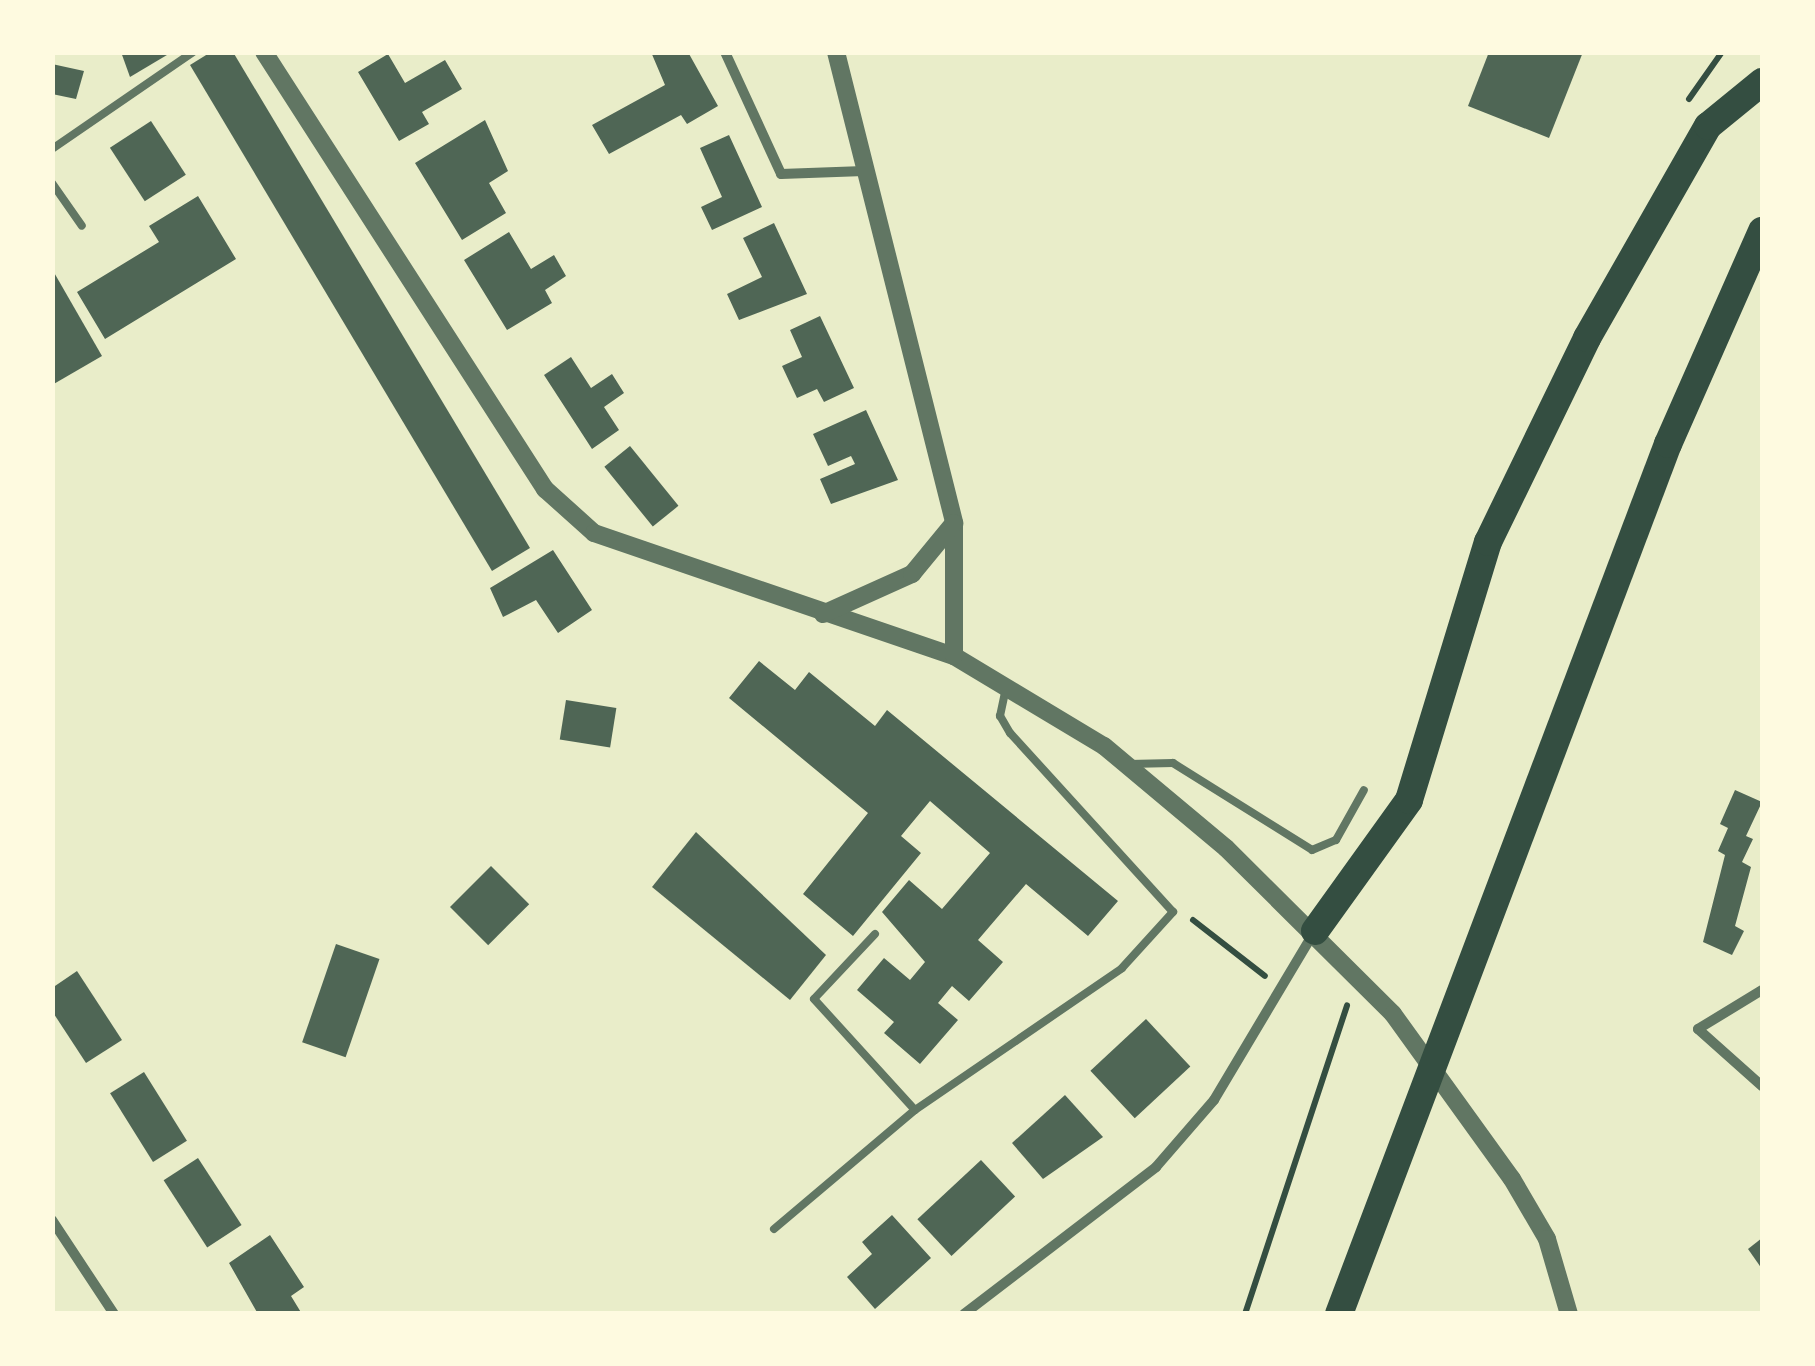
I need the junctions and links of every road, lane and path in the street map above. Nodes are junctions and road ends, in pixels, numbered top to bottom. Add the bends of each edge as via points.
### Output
1 (194, 52) edge
2 (264, 52) edge
3 (725, 52) edge
4 (836, 52) edge
5 (1762, 82) edge
6 (52, 150) edge
7 (864, 171) junction
8 (52, 182) edge
9 (82, 226) dead end
10 (1762, 232) edge
11 (954, 523) junction
12 (824, 614) junction
13 (954, 656) junction
14 (1006, 688) junction
15 (1125, 764) junction
16 (1364, 790) dead end
17 (1173, 912) junction
18 (1315, 931) junction
19 (875, 934) dead end
20 (1362, 982) junction
21 (1279, 990) junction
22 (1762, 990) edge
23 (1762, 1086) edge
24 (915, 1110) junction
25 (52, 1220) edge
26 (774, 1230) dead end
27 (114, 1314) edge
28 (964, 1314) edge
29 (1244, 1314) edge
30 (1340, 1314) edge
31 (1568, 1314) edge

1 - 6 lane
2 - 12 street via 545,489 594,533
3 - 7 street via 780,174
4 - 7 street
5 - 18 highway via 1708,126 1587,338 1488,542 1409,800
7 - 11 street
8 - 9 lane
10 - 30 highway via 1668,444
11 - 12 street via 912,574
11 - 13 street
12 - 13 street
13 - 14 street
14 - 15 street
14 - 17 lane via 1000,716 1010,734
15 - 16 lane via 1173,763 1312,850 1336,840
15 - 18 street
17 - 21 path via 1208,926
17 - 24 lane via 1122,968
18 - 20 street
18 - 21 street
19 - 24 lane via 814,999
20 - 29 path
20 - 31 street via 1512,1180 1547,1239
21 - 28 street via 1214,1100 1156,1167
22 - 23 street via 1698,1029
24 - 26 lane
25 - 27 street

